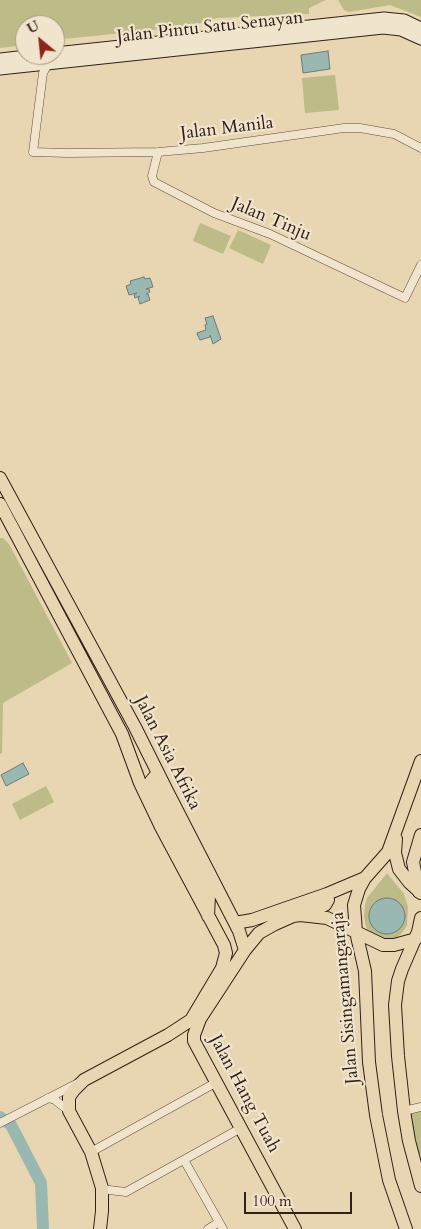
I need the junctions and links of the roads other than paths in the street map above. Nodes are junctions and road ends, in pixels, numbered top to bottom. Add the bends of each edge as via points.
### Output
1 (421, 28) edge
2 (421, 39) edge
3 (65, 52) edge
4 (65, 58) edge
5 (0, 59) edge
6 (15, 60) edge
7 (19, 65) edge
8 (38, 65) edge
9 (0, 69) edge
10 (421, 148) edge
11 (158, 152) junction
12 (421, 265) edge
13 (0, 478) edge
14 (7, 508) edge
15 (421, 761) edge
16 (158, 773) junction
17 (398, 824) junction
18 (421, 835) edge
19 (365, 878) junction
20 (328, 894) junction
21 (420, 894) edge
22 (300, 915) junction
23 (208, 916) junction
24 (252, 920) junction
25 (235, 923) junction
26 (420, 929) edge
27 (356, 932) junction
28 (259, 933) junction
29 (245, 950) junction
30 (168, 1035) junction
31 (194, 1041) junction
32 (84, 1080) junction
33 (216, 1082) junction
34 (48, 1098) junction
35 (421, 1108) edge
36 (404, 1111) junction
37 (69, 1112) junction
38 (0, 1123) edge
39 (241, 1128) junction
40 (91, 1152) junction
41 (184, 1160) junction
42 (418, 1160) edge
43 (421, 1186) edge
44 (102, 1188) junction
45 (221, 1226) edge
46 (402, 1227) edge
47 (100, 1229) edge
48 (208, 1229) edge
49 (295, 1229) edge

1 - 3 main road, Jalan Pintu Satu Senayan via 404,20 384,18
2 - 4 main road, Jalan Pintu Satu Senayan via 401,30 383,28
5 - 6 main road, Jalan Pintu Satu Senayan
7 - 9 main road, Jalan Pintu Satu Senayan
8 - 11 street, Jalan Manila via 33,152
10 - 11 street, Jalan Manila via 394,134 344,128
11 - 12 street, Jalan Tinju via 152,176 154,182 214,213 270,234 405,298
13 - 14 main road, Jalan Asia Afrika
14 - 16 main road, Jalan Asia Afrika via 136,727
14 - 23 main road, Jalan Asia Afrika via 122,734 144,792
15 - 17 main road
16 - 23 main road via 151,784 207,890
16 - 25 main road, Jalan Asia Afrika
17 - 19 main road, Jalan Sisingamangaraja via 388,852
17 - 21 main road via 396,860 404,876
18 - 21 main road via 413,862
19 - 20 main road
19 - 27 main road, Jalan Sisingamangaraja via 354,905
20 - 22 main road via 325,906
20 - 24 main road
22 - 27 main road via 327,918
22 - 28 main road
23 - 30 main road, Jalan Asia Afrika via 226,953 222,968 191,1020
24 - 25 main road
24 - 28 main road via 252,928
25 - 29 main road
26 - 27 main road via 394,945 383,945
26 - 36 main road via 402,969 396,997
27 - 46 main road, Jalan Sisingamangaraja via 365,971 369,1062 376,1115
28 - 29 main road, Jalan Hang Tuah
29 - 31 main road, Jalan Hang Tuah via 200,1019
30 - 31 main road via 184,1036
30 - 32 main road, Jalan Asia Afrika
31 - 33 main road, Jalan Hang Tuah
32 - 34 street
32 - 37 main road via 69,1097
33 - 39 main road, Jalan Hang Tuah
33 - 40 street
34 - 37 street
34 - 38 street
35 - 36 street
36 - 42 main road
37 - 40 main road
39 - 41 street
39 - 49 main road, Jalan Hang Tuah
40 - 44 main road
41 - 44 street via 126,1192
41 - 45 street
42 - 43 main road
44 - 47 main road
45 - 48 street

